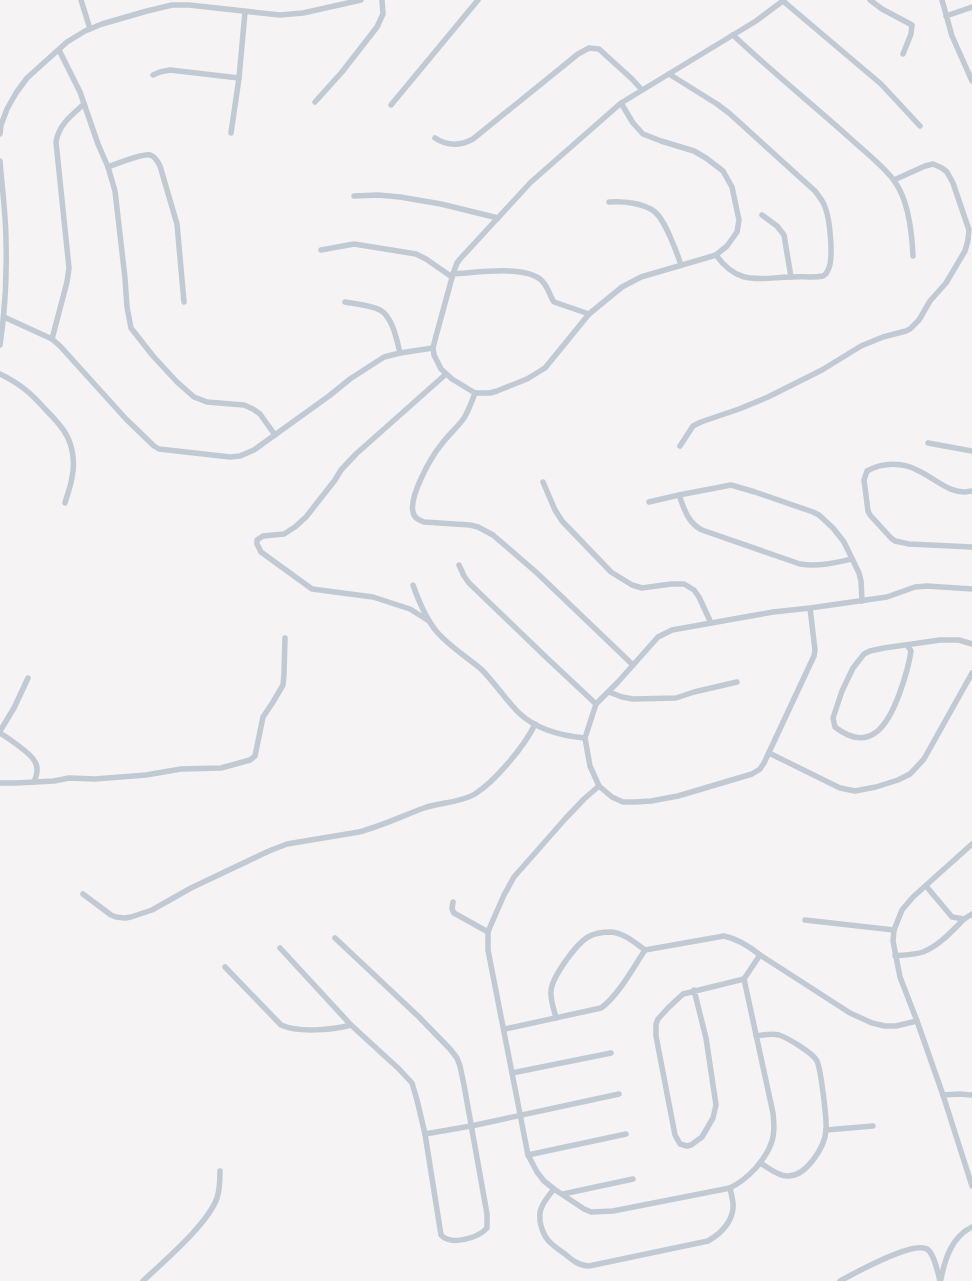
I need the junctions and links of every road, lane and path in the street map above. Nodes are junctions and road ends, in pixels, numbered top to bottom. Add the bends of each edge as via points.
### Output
1 (80, 0) edge
2 (360, 0) edge
3 (382, 0) edge
4 (478, 0) edge
5 (870, 0) edge
6 (942, 0) edge
7 (783, 1) edge
8 (972, 7) edge
9 (245, 12) junction
10 (946, 16) junction
11 (90, 29) junction
12 (733, 35) junction
13 (59, 50) junction
14 (903, 54) dead end
15 (669, 74) junction
16 (153, 75) dead end
17 (238, 78) junction
18 (972, 81) edge
19 (642, 90) junction
20 (315, 102) dead end
21 (620, 103) junction
22 (84, 104) junction
23 (391, 105) dead end
24 (920, 126) dead end
25 (231, 133) dead end
26 (0, 134) edge
27 (435, 138) dead end
28 (0, 161) edge
29 (108, 167) junction
30 (894, 180) junction
31 (2, 193) edge
32 (354, 196) dead end
33 (609, 202) dead end
34 (762, 216) dead end
35 (498, 218) junction
36 (970, 234) edge
37 (321, 250) dead end
38 (716, 255) junction
39 (913, 256) dead end
40 (681, 266) junction
41 (452, 275) junction
42 (791, 277) junction
43 (184, 302) dead end
44 (345, 302) dead end
45 (589, 314) junction
46 (4, 317) junction
47 (52, 339) junction
48 (0, 345) edge
49 (433, 348) junction
50 (400, 353) junction
51 (0, 374) edge
52 (446, 374) junction
53 (474, 393) junction
54 (275, 435) junction
55 (928, 443) dead end
56 (680, 446) dead end
57 (972, 451) edge
58 (543, 482) dead end
59 (972, 491) edge
60 (679, 495) junction
61 (649, 502) dead end
62 (65, 503) dead end
63 (972, 547) edge
64 (852, 559) junction
65 (459, 565) dead end
66 (414, 585) dead end
67 (972, 589) edge
68 (862, 601) junction
69 (810, 608) junction
70 (429, 621) junction
71 (711, 623) junction
72 (285, 638) dead end
73 (972, 644) edge
74 (907, 645) junction
75 (632, 665) junction
76 (972, 673) edge
77 (28, 678) dead end
78 (738, 682) dead end
79 (609, 692) junction
80 (596, 704) junction
81 (535, 724) junction
82 (0, 732) edge
83 (585, 738) junction
84 (769, 753) junction
85 (34, 782) junction
86 (0, 783) edge
87 (599, 786) junction
88 (972, 844) edge
89 (926, 886) junction
90 (83, 894) dead end
91 (452, 902) dead end
92 (972, 914) edge
93 (964, 919) junction
94 (805, 920) dead end
95 (894, 930) junction
96 (488, 932) junction
97 (335, 938) dead end
98 (280, 948) dead end
99 (645, 950) junction
100 (760, 955) junction
101 (895, 956) junction
102 (225, 967) dead end
103 (744, 979) junction
104 (694, 990) junction
105 (556, 1018) junction
106 (917, 1021) junction
107 (351, 1025) junction
108 (504, 1028) junction
109 (756, 1036) junction
110 (611, 1053) dead end
111 (512, 1073) junction
112 (619, 1094) dead end
113 (943, 1095) junction
114 (972, 1096) edge
115 (520, 1115) junction
116 (471, 1126) junction
117 (873, 1126) dead end
118 (826, 1130) junction
119 (425, 1134) junction
120 (626, 1134) dead end
121 (528, 1155) junction
122 (760, 1163) junction
123 (220, 1171) dead end
124 (633, 1179) dead end
125 (972, 1186) edge
126 (730, 1188) junction
127 (554, 1189) junction
128 (563, 1194) junction
129 (972, 1227) edge
130 (143, 1281) edge
131 (840, 1281) edge
132 (940, 1281) edge

1 - 11 street
2 - 9 street via 303,13
3 - 20 street via 383,14 377,27
4 - 23 street
5 - 14 street via 912,26
6 - 10 street
7 - 12 street
7 - 24 street via 881,84
8 - 10 street
9 - 11 street via 172,5
9 - 17 street
10 - 18 street
11 - 13 street
12 - 15 street
12 - 30 street
13 - 22 street
13 - 26 street via 20,87 7,109
15 - 19 street
15 - 42 street via 729,113 821,199 830,234 828,271 818,276
16 - 17 street via 170,70
17 - 25 street
19 - 21 street
19 - 27 street via 599,49 589,48 473,140 453,144
21 - 35 street via 537,176
21 - 38 street via 643,134 694,151 716,164 727,177 735,199 738,226 728,246
22 - 29 street
22 - 47 street via 58,131 56,142 69,268
28 - 31 street
29 - 43 street via 147,154 157,160 177,224
29 - 54 street via 114,191 131,328 153,356 194,397 253,409
30 - 36 street via 933,164 942,168 953,183
30 - 39 street via 910,225
31 - 46 street via 6,241
32 - 35 street via 378,194 400,197
33 - 40 street via 637,205 655,212 663,221
34 - 42 street via 777,226 784,236
35 - 41 street via 460,259
36 - 56 street via 965,251 946,283 910,329 861,346 768,397 693,426
37 - 41 street via 354,244 416,254
38 - 40 street
38 - 42 street via 738,276 756,279
40 - 45 street via 632,280
41 - 45 street via 522,272 541,280 554,302
41 - 49 street
44 - 50 street via 377,308 385,313
45 - 53 street via 541,371 498,391
46 - 47 street
46 - 48 street
47 - 54 street via 126,419 159,449 236,457 251,453
49 - 50 street
49 - 52 street via 436,361
50 - 54 street via 384,357 350,378
51 - 62 street via 30,392 67,435 73,471
52 - 53 street
52 - 70 street via 356,454 295,527 284,534 262,536 257,540 261,552 312,589 373,597 410,609
53 - 75 street via 464,418 442,442 428,464 418,486 414,515 424,522 470,524 493,535
55 - 57 street
58 - 71 street via 562,521 612,572 642,588 684,584 699,597
59 - 63 street via 954,491 918,470 896,464 867,470 864,480 870,515 888,536 909,544
60 - 61 street
60 - 64 street via 689,518 702,530 800,564 811,566
60 - 64 street via 736,485 800,506 819,515 833,528
64 - 68 street via 861,580
65 - 80 street via 469,583
66 - 70 street
67 - 68 street via 915,587 887,597
68 - 69 street
69 - 71 street
69 - 84 street via 814,656
70 - 81 street via 445,640 483,671 519,713
71 - 75 street via 663,634
72 - 85 street via 283,685 262,717 252,759 221,768
73 - 74 street via 950,639
74 - 74 street via 866,652 857,661 834,712 835,727 846,735 859,738 871,736 883,726 893,710 908,668 911,651
75 - 79 street
76 - 84 street via 924,759 910,774 898,780 855,791 840,788
77 - 82 street
78 - 79 street via 676,698 633,699
79 - 80 street
80 - 83 street
81 - 83 street via 564,735
81 - 90 street via 499,773 475,794 460,800 425,808 365,831 295,842 269,850 152,910 131,917 116,918
82 - 85 street via 35,762
83 - 87 street via 590,766
84 - 87 street via 760,769 752,774 678,796 623,802
85 - 86 street
87 - 96 street via 514,877
88 - 89 street
89 - 93 street via 952,917
89 - 95 street via 902,910
91 - 96 street via 454,913
92 - 93 street
93 - 101 street via 928,950
94 - 95 street
95 - 101 street
96 - 108 street via 488,950
97 - 116 street via 457,1058
98 - 107 street
99 - 100 street via 724,936 746,944
99 - 105 street via 604,1006
99 - 105 street via 616,933 603,932 583,940 552,985 550,994
100 - 103 street
100 - 106 street via 850,1013 872,1023 896,1026
101 - 106 street
102 - 107 street via 280,1025 329,1030
103 - 104 street
103 - 109 street
104 - 104 street via 683,994 668,1008 658,1019 656,1030 675,1135 680,1144 686,1146 702,1138 716,1105 706,1038
105 - 108 street
106 - 113 street
107 - 119 street via 412,1083
108 - 111 street
109 - 118 street via 778,1035 816,1060 820,1070
109 - 122 street via 774,1128 773,1140
110 - 111 street
111 - 115 street
112 - 115 street
113 - 114 street
113 - 125 street
115 - 116 street
115 - 121 street
116 - 119 street
116 - 119 street via 487,1228 479,1236 456,1240 441,1235
117 - 118 street
118 - 122 street via 817,1154 802,1172 794,1176 783,1176
120 - 121 street
121 - 127 street via 536,1172
122 - 126 street via 744,1180
123 - 130 street via 220,1189 207,1215
124 - 128 street
126 - 127 street via 731,1216 720,1233 708,1241 589,1266 573,1261 544,1236 541,1209
126 - 128 street via 598,1212 584,1209
127 - 128 street
129 - 132 street via 958,1236 953,1244
131 - 132 street via 883,1259 920,1247 929,1250

